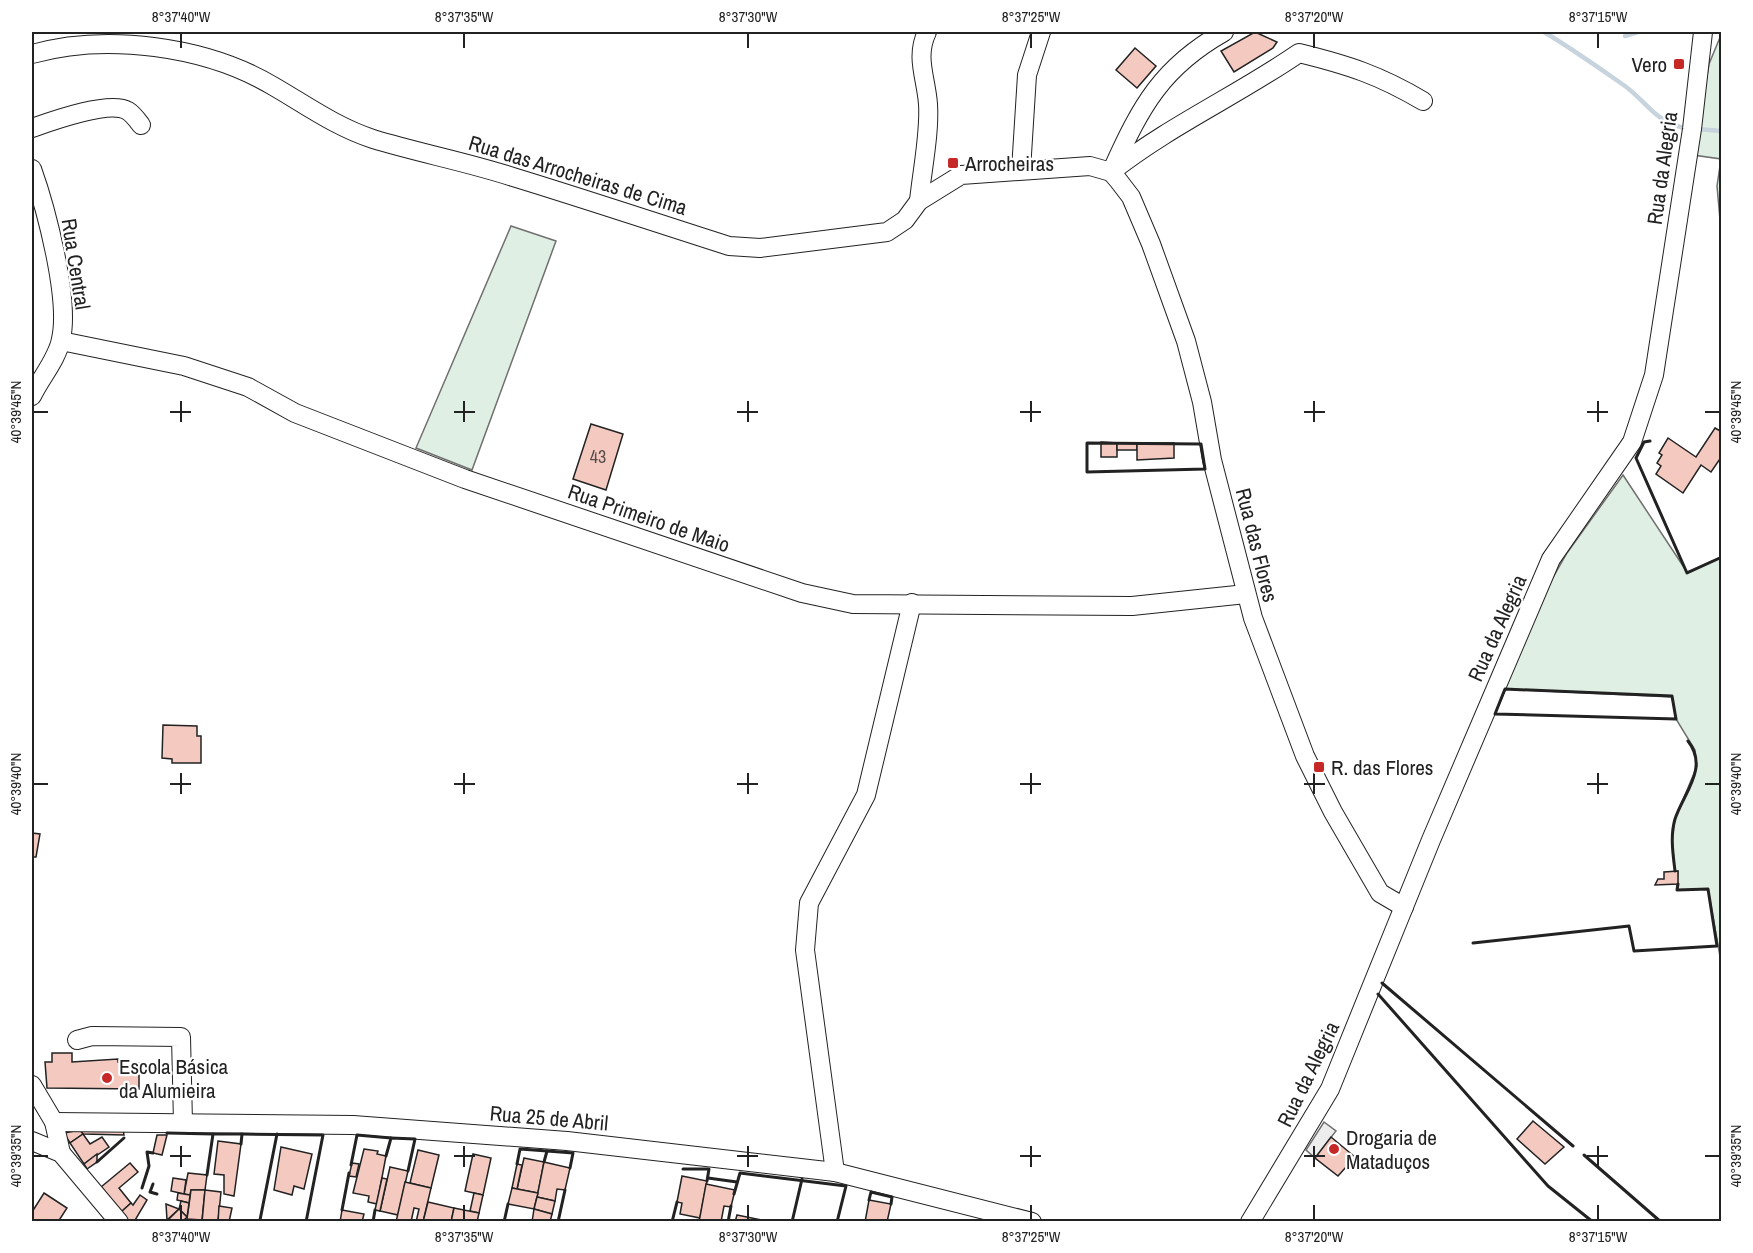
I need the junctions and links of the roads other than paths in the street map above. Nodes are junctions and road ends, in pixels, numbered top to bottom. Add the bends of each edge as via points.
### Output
1 (927, 32) edge
2 (1041, 32) edge
3 (1224, 32) edge
4 (1703, 32) edge
5 (125, 37) edge
6 (32, 54) edge
7 (1423, 101) dead end
8 (141, 125) dead end
9 (32, 128) edge
10 (32, 169) edge
11 (1021, 170) junction
12 (1111, 172) junction
13 (919, 201) junction
14 (61, 341) junction
15 (32, 396) edge
16 (1246, 594) junction
17 (912, 603) junction
18 (1404, 908) junction
19 (77, 1040) dead end
20 (32, 1085) edge
21 (54, 1122) junction
22 (183, 1123) junction
23 (32, 1141) edge
24 (61, 1153) junction
25 (835, 1172) junction
26 (119, 1221) edge
27 (1032, 1221) edge
28 (1250, 1221) edge

1 - 13 street via 920,58 928,105
2 - 11 street via 1026,82
3 - 12 street via 1199,46 1168,72 1136,117
4 - 18 street, Rua da Alegria via 1654,375 1644,409 1628,452 1551,559
5 - 6 street, Rua das Arrocheiras de Cima via 58,46
5 - 13 street, Rua das Arrocheiras de Cima via 231,66 272,85 317,115 371,138 511,176 729,246 760,248 886,232 905,220
7 - 12 street via 1387,79 1354,66 1299,53
8 - 9 street via 128,111 114,108
10 - 14 street, Rua Central via 64,303
11 - 12 street, Rua das Arrocheiras de Cima via 1090,166
11 - 13 street, Rua das Arrocheiras de Cima via 961,174
12 - 16 street, Rua das Flores via 1131,197 1186,341
14 - 15 street, Rua Central
14 - 17 street, Rua Primeiro de Maio via 184,366 248,387 295,414 465,479 802,593 853,604
16 - 17 street, Rua Primeiro de Maio via 1132,606
16 - 18 street, Rua das Flores via 1271,670 1318,786 1380,893
17 - 25 street via 866,795 809,903 805,950
18 - 28 street, Rua da Alegria via 1330,1089
19 - 22 street via 92,1036 181,1037
20 - 21 street
21 - 22 street, Rua 25 de Abril
21 - 24 street
22 - 25 street, Rua 25 de Abril via 353,1125 567,1141
23 - 24 street
24 - 26 street
25 - 27 street, Rua 25 de Abril

